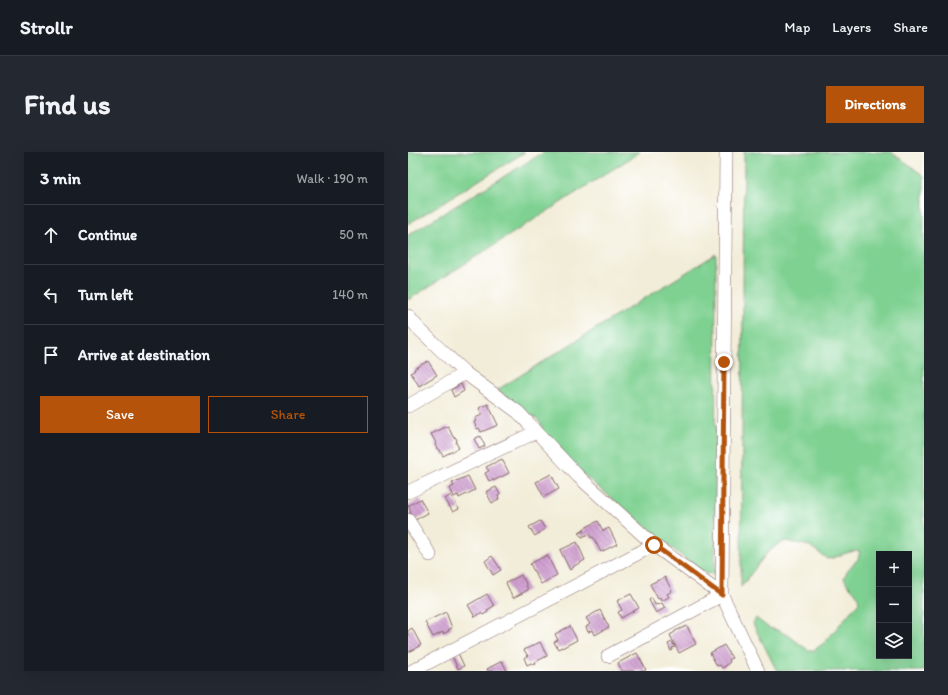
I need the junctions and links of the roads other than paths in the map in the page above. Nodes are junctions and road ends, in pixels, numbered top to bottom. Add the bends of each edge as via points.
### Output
1 (726, 152) edge
2 (408, 316) edge
3 (465, 373) junction
4 (408, 406) edge
5 (536, 432) junction
6 (408, 492) edge
7 (408, 520) edge
8 (654, 545) junction
9 (430, 555) dead end
10 (722, 595) junction
11 (608, 656) dead end
12 (412, 671) edge
13 (758, 671) edge

1 - 10 street
2 - 3 street
3 - 4 street
3 - 5 street via 518,412
5 - 6 street
5 - 8 street via 594,492
7 - 9 street
8 - 10 street
8 - 12 street
10 - 11 street
10 - 13 street

